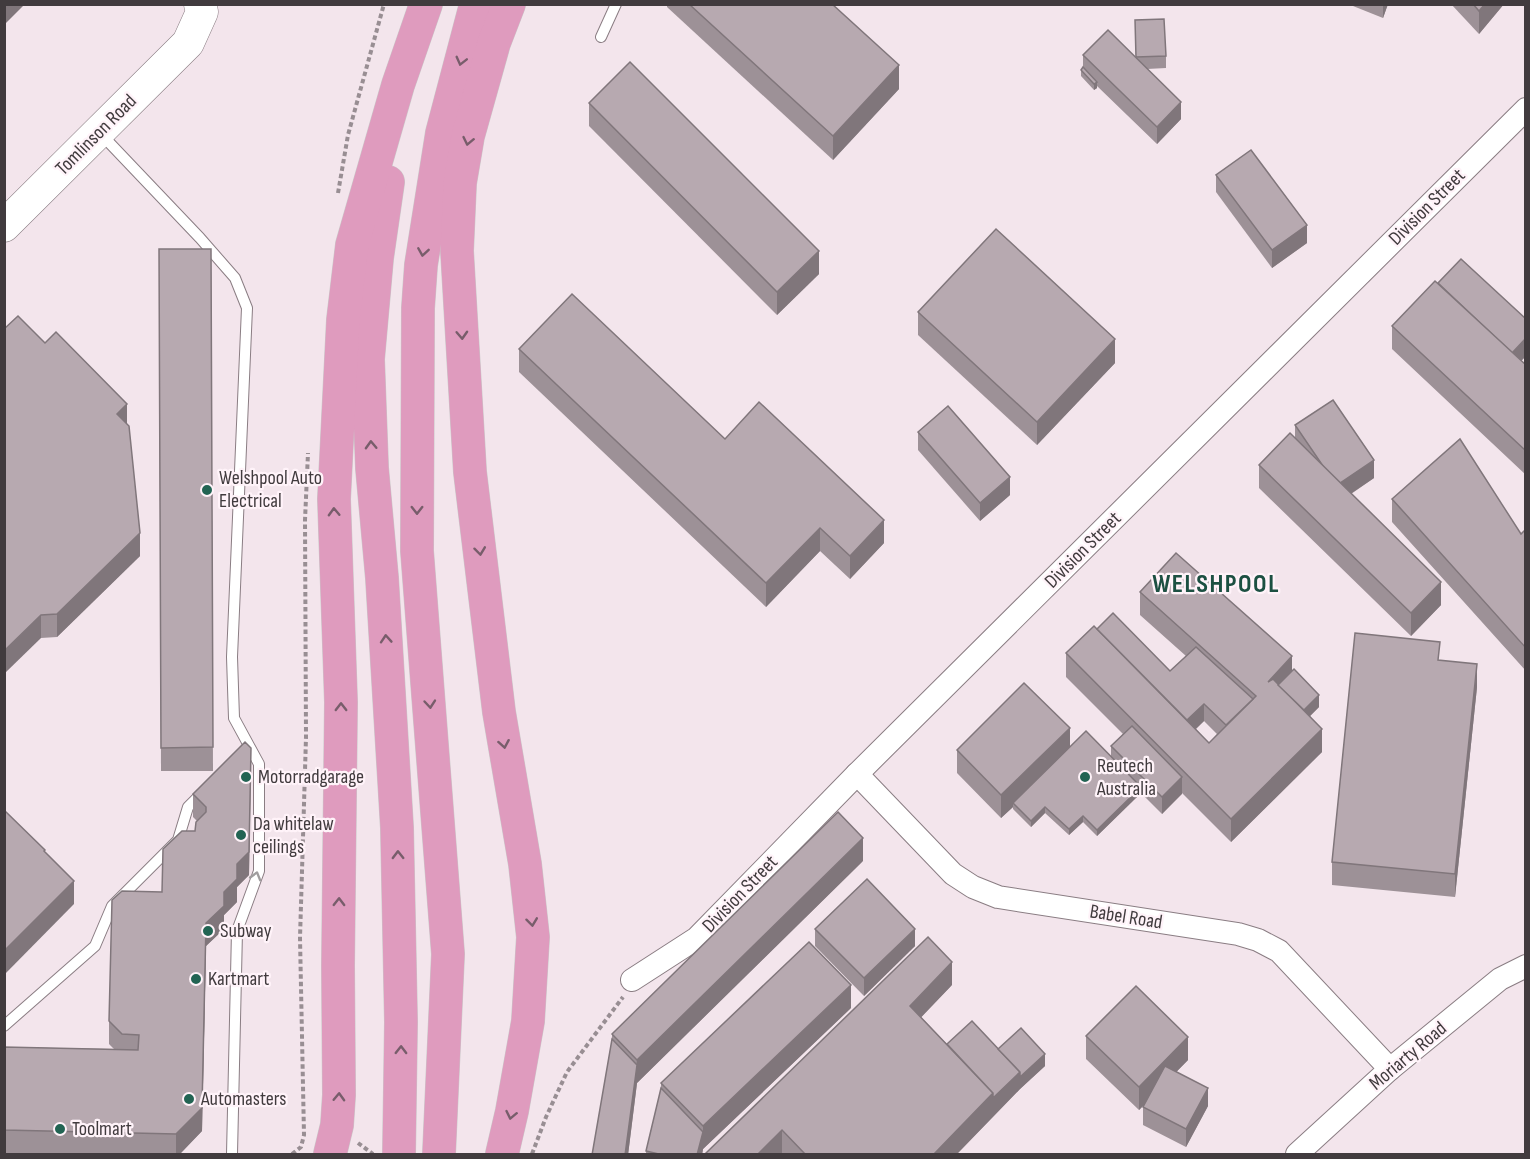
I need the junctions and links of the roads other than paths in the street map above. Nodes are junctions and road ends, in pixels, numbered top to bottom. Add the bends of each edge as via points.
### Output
1 (200, 4) edge
2 (427, 4) edge
3 (476, 4) edge
4 (509, 4) edge
5 (616, 4) edge
6 (601, 37) dead end
7 (1526, 109) edge
8 (99, 132) junction
9 (4, 226) edge
10 (857, 774) junction
11 (211, 783) edge
12 (1526, 966) edge
13 (632, 980) road end
14 (4, 1026) edge
15 (1390, 1069) junction
16 (231, 1155) edge
17 (330, 1155) edge
18 (399, 1155) edge
19 (439, 1155) edge
20 (502, 1155) edge
21 (1297, 1155) edge

1 - 8 street, Tomlinson Road via 202,12 188,44
17 -> 2 highway via 339,1095 341,702 334,499 343,320 352,244 398,85
18 -> 2 highway via 397,828 372,468 369,359 377,258 392,158
3 -> 19 highway via 442,133 418,308 417,551 448,954
4 -> 20 highway via 468,136 459,183 457,251 470,472 499,712 525,864 533,938 528,1021
5 - 6 lane
7 - 10 street, Division Street
8 - 9 street, Tomlinson Road
16 -> 8 lane via 237,931 259,871 259,764 244,746 234,718 232,657 247,308 235,278
10 - 13 street, Division Street via 697,938
10 - 15 street, Babel Road via 953,874 973,887 998,897 1238,934 1279,951
11 - 14 lane via 188,807 178,840 112,906 95,946
12 - 15 street, Moriarty Road via 1500,979
15 - 21 street, Moriarty Road

